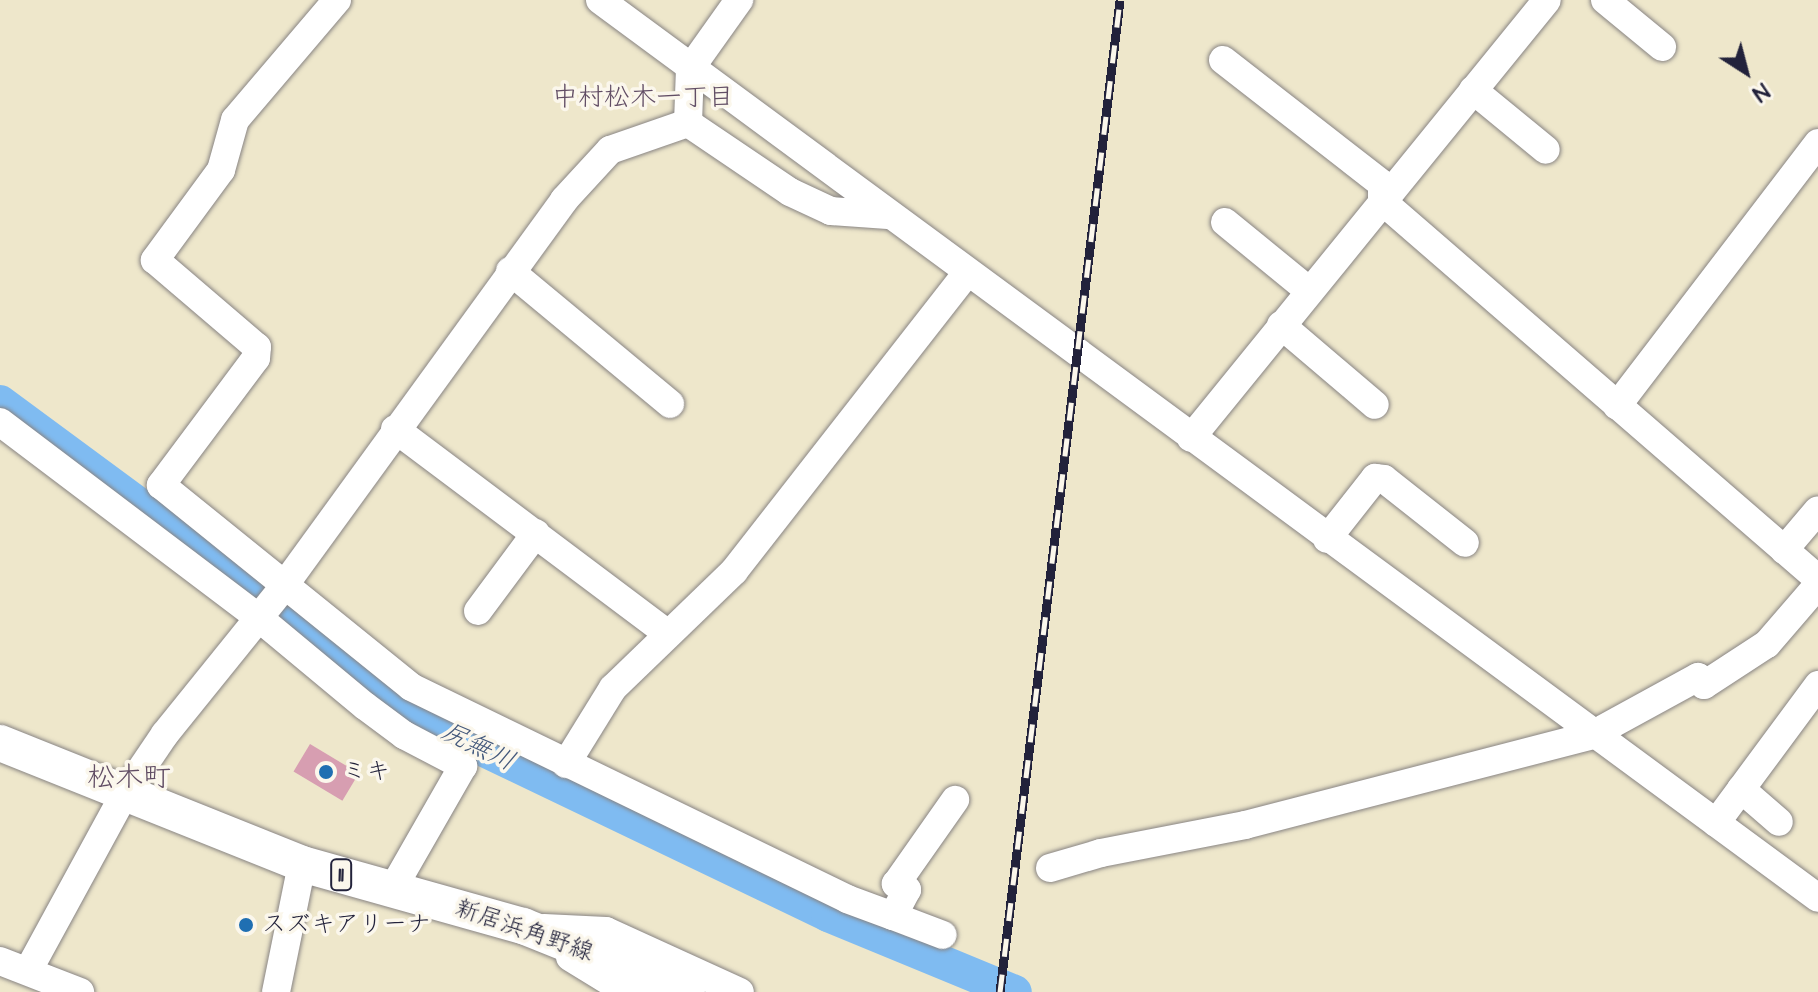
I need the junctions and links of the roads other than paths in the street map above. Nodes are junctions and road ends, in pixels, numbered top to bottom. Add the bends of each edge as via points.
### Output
1 (337, 0) edge
2 (600, 0) edge
3 (739, 0) edge
4 (1547, 0) edge
5 (1605, 0) edge
6 (1662, 47) dead end
7 (1223, 60) dead end
8 (690, 69) junction
9 (1473, 90) junction
10 (688, 123) junction
11 (1818, 143) edge
12 (1546, 150) dead end
13 (1382, 201) junction
14 (888, 215) junction
15 (1225, 222) dead end
16 (510, 271) junction
17 (967, 273) junction
18 (1307, 289) junction
19 (1281, 325) junction
20 (670, 404) dead end
21 (1375, 405) dead end
22 (1617, 406) junction
23 (0, 422) edge
24 (395, 429) junction
25 (1191, 438) junction
26 (1818, 510) edge
27 (536, 533) junction
28 (1327, 539) junction
29 (1465, 543) dead end
30 (1784, 550) junction
31 (1818, 582) edge
32 (283, 588) junction
33 (478, 611) dead end
34 (261, 616) junction
35 (667, 633) junction
36 (1818, 685) edge
37 (1592, 735) junction
38 (0, 743) edge
39 (566, 764) junction
40 (1741, 789) junction
41 (125, 793) junction
42 (955, 800) dead end
43 (1779, 822) dead end
44 (1716, 823) junction
45 (302, 864) junction
46 (1050, 868) dead end
47 (392, 890) junction
48 (1818, 898) edge
49 (893, 916) junction
50 (523, 926) junction
51 (943, 935) dead end
52 (0, 961) edge
53 (28, 971) junction
54 (80, 992) edge
55 (276, 992) edge
56 (627, 992) edge
57 (687, 992) edge
58 (740, 992) edge

1 - 32 street via 235,120 221,170 155,260 257,347 256,358 161,485
2 - 8 street
3 - 8 street
4 - 9 street
5 - 6 street
7 - 13 street via 1382,184
8 - 10 street
8 - 14 street
9 - 12 street
9 - 13 street
10 - 14 street via 781,186 831,211
10 - 16 street via 610,150
11 - 22 street
13 - 18 street
13 - 22 street
14 - 17 street
15 - 18 street
16 - 20 street
16 - 24 street
17 - 25 street
17 - 35 street via 734,571
18 - 19 street
19 - 21 street
19 - 25 street
22 - 30 street
23 - 34 street
24 - 27 street
24 - 32 street
25 - 28 street
26 - 30 street
27 - 33 street
27 - 35 street
28 - 29 street via 1375,478 1384,479
28 - 37 street
30 - 31 street
31 - 37 street via 1755,652 1704,685 1698,677
32 - 34 street
32 - 39 street via 411,687
34 - 41 street via 165,734
34 - 47 street via 391,725 463,766
35 - 39 street via 613,688
36 - 40 street
37 - 44 street
37 - 46 street via 1260,821
38 - 41 main road, 新居浜角野線 / 11
39 - 49 street
40 - 43 street
40 - 44 street
41 - 45 main road, 新居浜角野線 / 11
41 - 53 street
42 - 49 street via 896,884 907,890
44 - 48 street
45 - 47 main road, 新居浜角野線 / 11
45 - 55 street
47 - 50 main road, 新居浜角野線 / 11
49 - 51 street
50 - 56 street
50 - 57 main road, 新居浜角野線 / 11
50 - 58 street via 606,931
52 - 53 street
53 - 54 street

